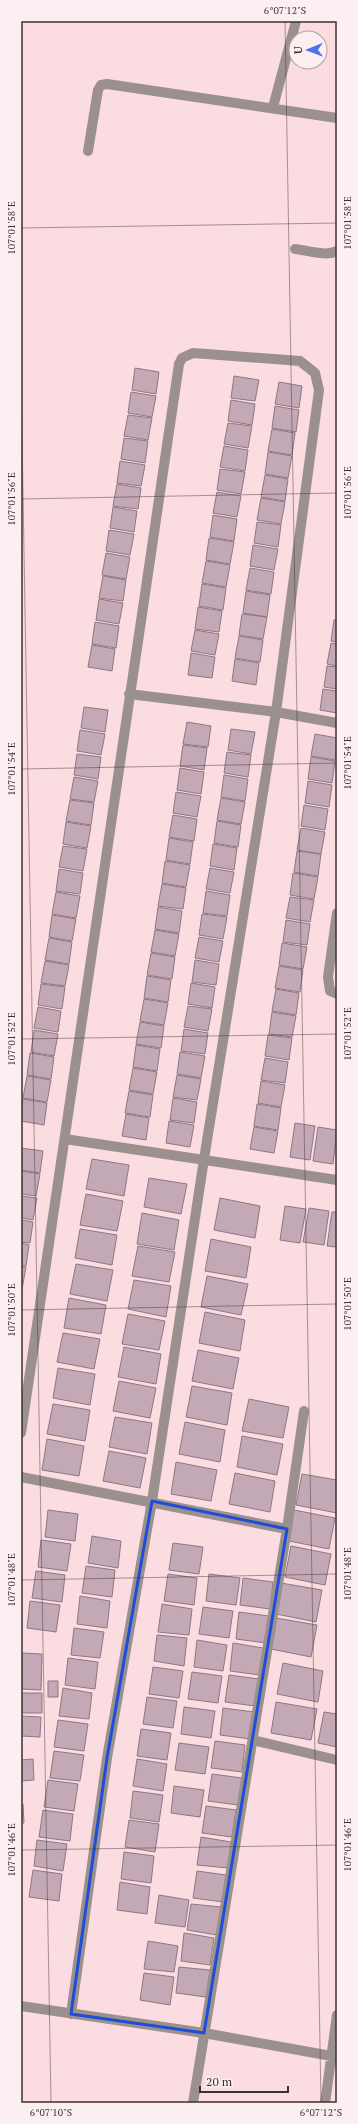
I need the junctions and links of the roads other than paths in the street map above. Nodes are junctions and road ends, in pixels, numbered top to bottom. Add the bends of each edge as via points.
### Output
1 (296, 21) edge
2 (273, 107) junction
3 (337, 118) edge
4 (88, 152) dead end
5 (295, 249) dead end
6 (337, 251) edge
7 (129, 694) junction
8 (276, 712) junction
9 (337, 723) edge
10 (337, 913) edge
11 (337, 994) edge
12 (65, 1139) junction
13 (204, 1159) junction
14 (337, 1180) edge
15 (304, 1410) dead end
16 (21, 1433) edge
17 (21, 1477) edge
18 (152, 1501) junction
19 (287, 1529) junction
20 (253, 1740) junction
21 (337, 1760) edge
22 (21, 2006) edge
23 (71, 2014) junction
24 (337, 2015) edge
25 (204, 2033) junction
26 (334, 2056) edge
27 (193, 2103) edge
28 (325, 2103) edge

1 - 2 street
2 - 3 street
2 - 4 street via 101,85
5 - 6 street via 333,253
7 - 8 street
7 - 8 street via 177,373 182,358 193,353 300,361 315,373 318,390
7 - 12 street
8 - 9 street
8 - 13 street
10 - 11 street via 328,976 330,991
12 - 13 street
12 - 16 street
13 - 14 street
13 - 18 street
15 - 19 street
17 - 18 street
18 - 19 street
18 - 23 street via 107,1758
19 - 20 street
20 - 21 street
20 - 25 street
22 - 23 street
23 - 25 street
24 - 26 street
25 - 26 street
25 - 27 street
26 - 28 street

